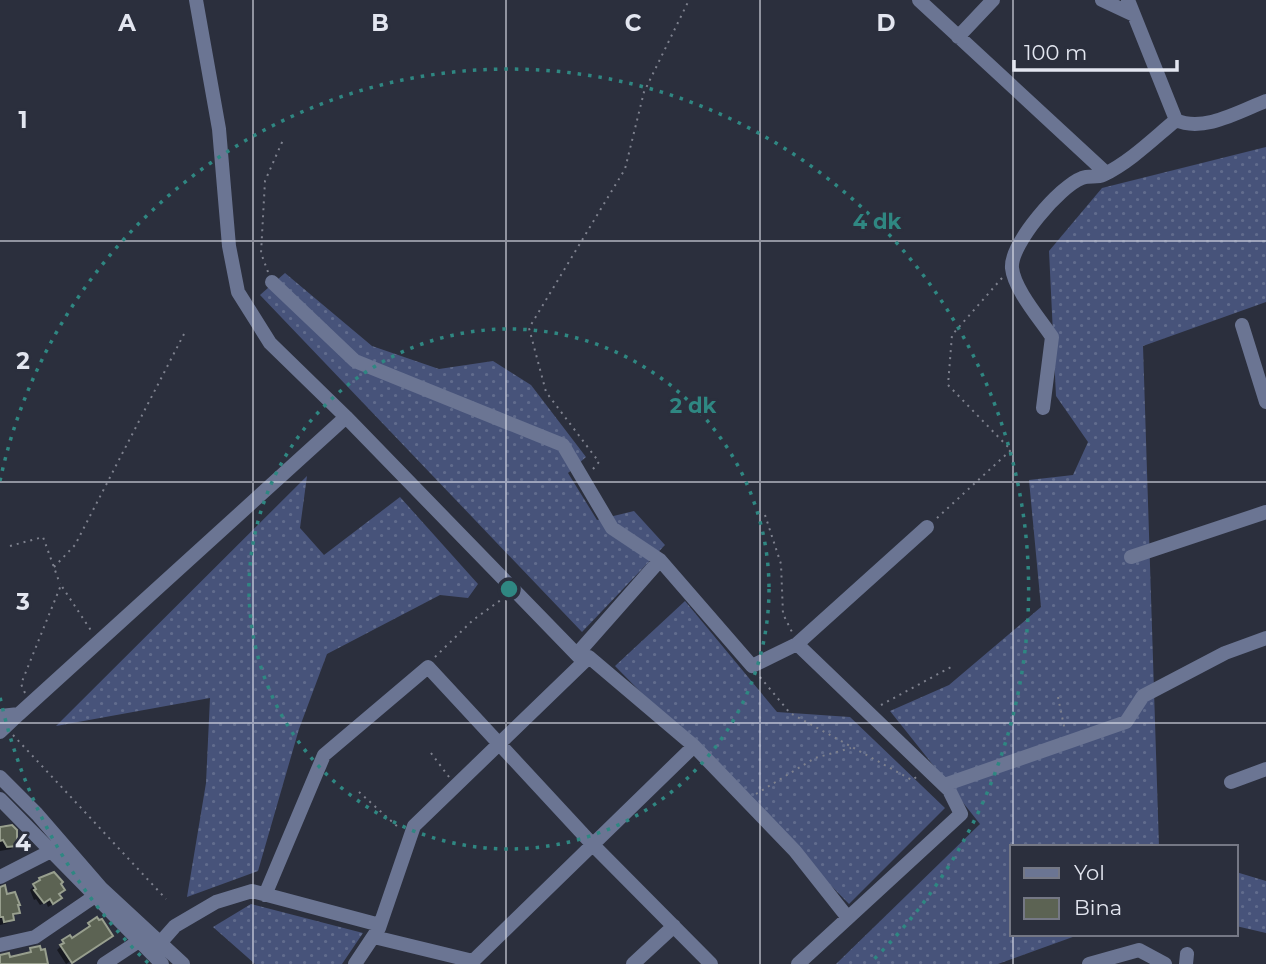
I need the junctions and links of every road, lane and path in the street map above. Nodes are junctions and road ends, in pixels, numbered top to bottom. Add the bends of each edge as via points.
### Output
1 (196, 0) edge
2 (689, 0) edge
3 (919, 0) edge
4 (993, 0) edge
5 (1102, 0) edge
6 (1128, 0) edge
7 (1134, 15) junction
8 (958, 37) junction
9 (1266, 101) edge
10 (1176, 120) junction
11 (283, 140) dead end
12 (1106, 173) junction
13 (1012, 266) junction
14 (272, 282) joint
15 (1242, 325) dead end
16 (184, 334) dead end
17 (1266, 402) edge
18 (1043, 408) dead end
19 (346, 417) junction
20 (584, 481) junction
21 (1266, 512) edge
22 (765, 515) dead end
23 (927, 527) joint
24 (10, 546) dead end
25 (1131, 557) dead end
26 (660, 560) junction
27 (54, 567) junction
28 (61, 585) junction
29 (514, 590) junction
30 (1266, 638) edge
31 (99, 641) junction
32 (797, 644) junction
33 (580, 658) junction
34 (752, 666) junction
35 (428, 667) junction
36 (951, 667) dead end
37 (1058, 697) dead end
38 (31, 703) junction
39 (868, 712) junction
40 (2, 725) edge
41 (1068, 742) junction
42 (499, 744) junction
43 (694, 746) junction
44 (853, 748) junction
45 (431, 753) dead end
46 (1266, 769) edge
47 (928, 770) junction
48 (0, 776) edge
49 (1231, 782) dead end
50 (944, 785) junction
51 (456, 786) junction
52 (359, 792) dead end
53 (0, 799) edge
54 (747, 800) junction
55 (410, 838) junction
56 (593, 845) junction
57 (51, 851) junction
58 (0, 877) edge
59 (265, 895) junction
60 (95, 896) junction
61 (166, 899) dead end
62 (848, 919) junction
63 (674, 926) junction
64 (377, 931) junction
65 (139, 941) junction
66 (160, 943) junction
67 (0, 945) edge
68 (423, 949) junction
69 (480, 960) edge
70 (104, 964) edge
71 (162, 964) edge
72 (183, 964) edge
73 (355, 964) edge
74 (436, 964) edge
75 (633, 964) edge
76 (711, 964) edge
77 (798, 964) edge
78 (1089, 964) edge
79 (1165, 964) edge

1 - 19 street via 219,129 229,246 238,292 270,343
2 - 20 path via 644,93 625,169 529,328 546,392 599,462
3 - 8 street
4 - 8 street
5 - 7 street
6 - 7 street
7 - 10 street
8 - 12 street
9 - 10 street via 1199,124
10 - 12 street
11 - 14 path via 265,181 261,253
12 - 13 street via 1084,177 1062,191 1023,236
13 - 18 street via 1018,286 1052,337
13 - 23 path via 952,335 948,385 1011,450
14 - 20 street via 355,361 563,445
15 - 17 street
16 - 27 path via 75,545
19 - 29 street
19 - 31 street
20 - 26 street via 612,528
21 - 25 street
22 - 32 path via 781,564 783,614
23 - 32 street
24 - 27 path via 43,537
26 - 33 street
26 - 34 street
27 - 28 path
28 - 31 path
28 - 38 path via 20,684
29 - 33 street
29 - 35 path via 473,620
30 - 41 street via 1225,653 1143,696 1126,722
31 - 38 street
32 - 34 street
32 - 39 street
33 - 42 street
33 - 43 street via 589,657
34 - 44 path via 790,713
35 - 42 street
35 - 59 street via 324,755
36 - 39 path
37 - 41 path
38 - 40 street
39 - 47 street
40 - 61 path
41 - 50 street
42 - 51 street
42 - 56 street
43 - 54 street
43 - 56 street
44 - 47 path via 912,780
44 - 54 path via 815,758
45 - 51 path
46 - 49 street
47 - 50 street
48 - 66 street via 103,889
50 - 62 street via 961,814
51 - 55 street via 414,826
52 - 55 path
53 - 57 street
54 - 62 street via 796,850
55 - 64 street
56 - 63 street
56 - 69 street
57 - 58 street
57 - 60 street
59 - 64 street
59 - 66 street via 252,891 216,902 175,926
60 - 65 street
60 - 67 street via 35,937
62 - 77 street
63 - 75 street
63 - 76 street
64 - 68 street
64 - 73 street
65 - 70 street
65 - 71 street
66 - 72 street
68 - 69 street
68 - 74 street
78 - 79 street via 1139,950

